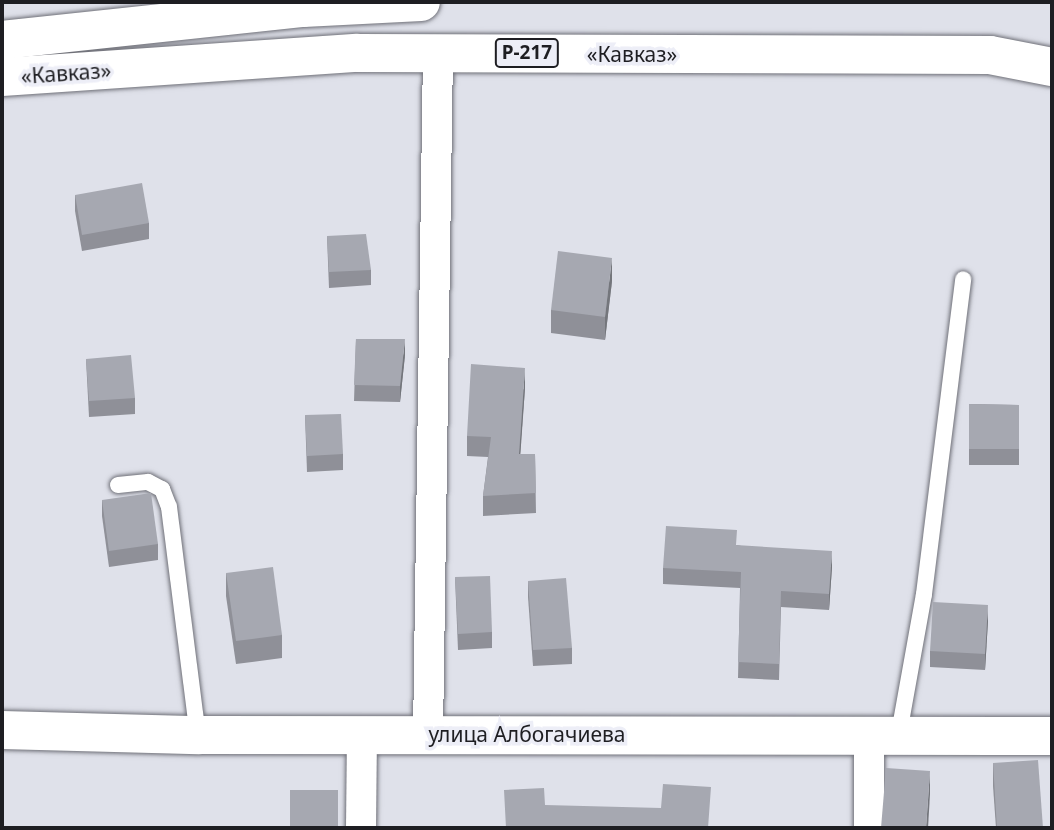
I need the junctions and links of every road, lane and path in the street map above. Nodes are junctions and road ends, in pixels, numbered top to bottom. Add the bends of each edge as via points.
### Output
1 (421, 2) edge
2 (2, 40) edge
3 (438, 53) junction
4 (1052, 67) edge
5 (2, 77) edge
6 (963, 279) dead end
7 (118, 485) dead end
8 (2, 730) edge
9 (884, 733) junction
10 (362, 734) junction
11 (428, 734) junction
12 (199, 735) junction
13 (1052, 736) edge
14 (361, 828) edge
15 (869, 828) edge

1 - 2 main road, «Кавказ» via 303,8
3 - 4 main road, «Кавказ» / Р-217 via 990,55
3 - 5 main road, «Кавказ» / Р-217 via 357,53
3 - 11 street
6 - 9 lane via 924,594
7 - 12 lane via 148,482 162,489 169,507
8 - 12 main road, улица Албогачиева
9 - 11 main road, улица Албогачиева
9 - 13 main road, улица Албогачиева
9 - 15 street
10 - 11 main road, улица Албогачиева
10 - 12 main road, улица Албогачиева
10 - 14 street

